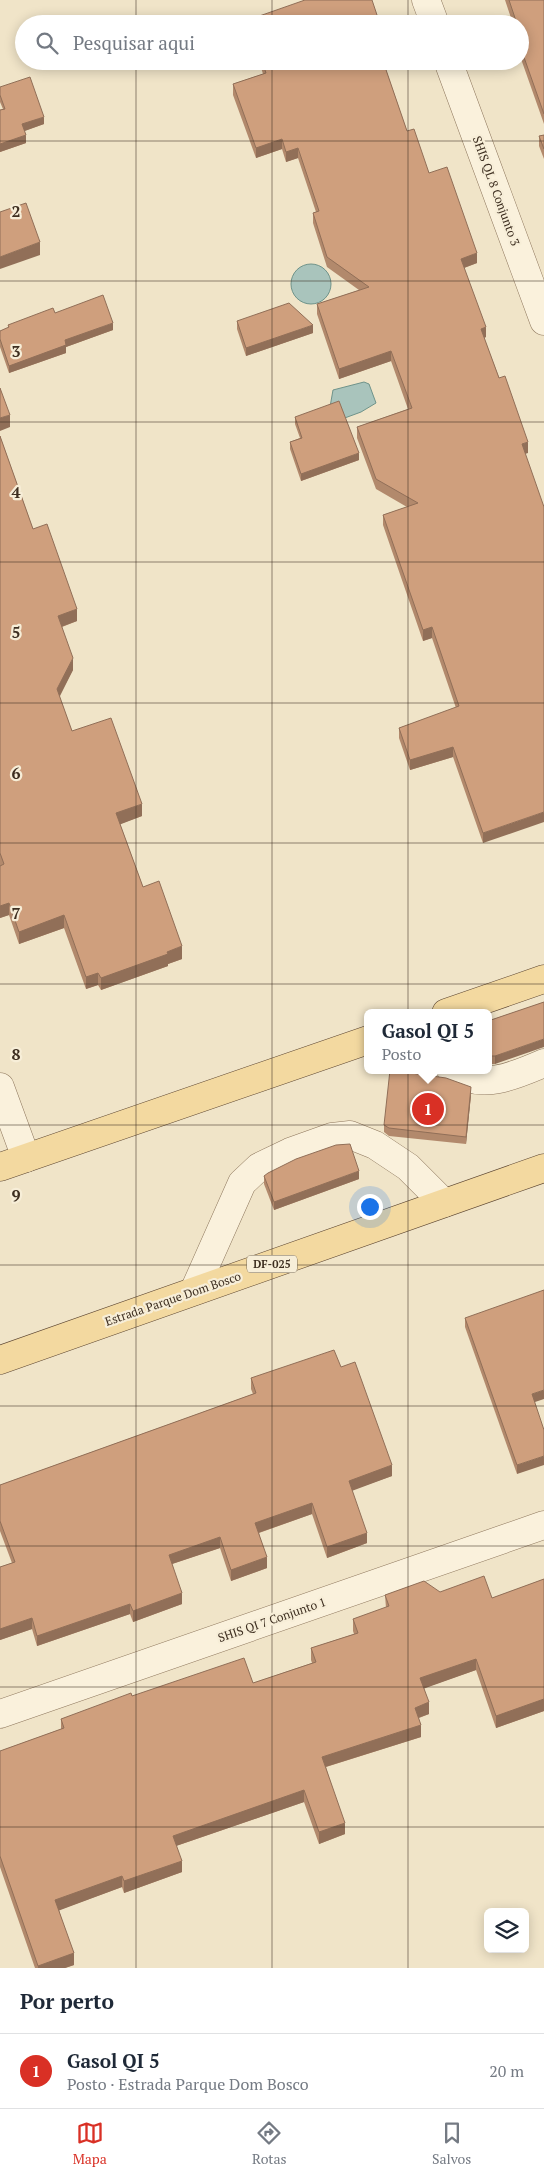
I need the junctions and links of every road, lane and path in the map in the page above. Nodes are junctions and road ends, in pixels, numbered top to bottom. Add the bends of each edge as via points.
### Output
1 (426, 0) edge
2 (431, 15) edge
3 (451, 70) edge
4 (544, 321) edge
5 (544, 979) edge
6 (458, 1009) edge
7 (364, 1041) edge
8 (544, 1063) edge
9 (457, 1074) edge
10 (0, 1087) edge
11 (26, 1158) junction
12 (0, 1167) edge
13 (544, 1168) edge
14 (444, 1203) junction
15 (194, 1291) junction
16 (0, 1360) edge
17 (544, 1525) edge
18 (0, 1714) edge

1 - 2 street
3 - 4 street, SHIS QL 8 Conjunto 3
5 - 6 main road
7 - 11 main road
8 - 9 street via 509,1078 476,1080
10 - 11 street
11 - 12 main road
13 - 14 main road, Estrada Parque Dom Bosco / DF-025
14 - 15 main road, Estrada Parque Dom Bosco / DF-025
14 - 15 street via 408,1167 375,1145 350,1135 332,1137 259,1167 242,1183
15 - 16 main road, Estrada Parque Dom Bosco / DF-025
17 - 18 street, SHIS QI 7 Conjunto 1

